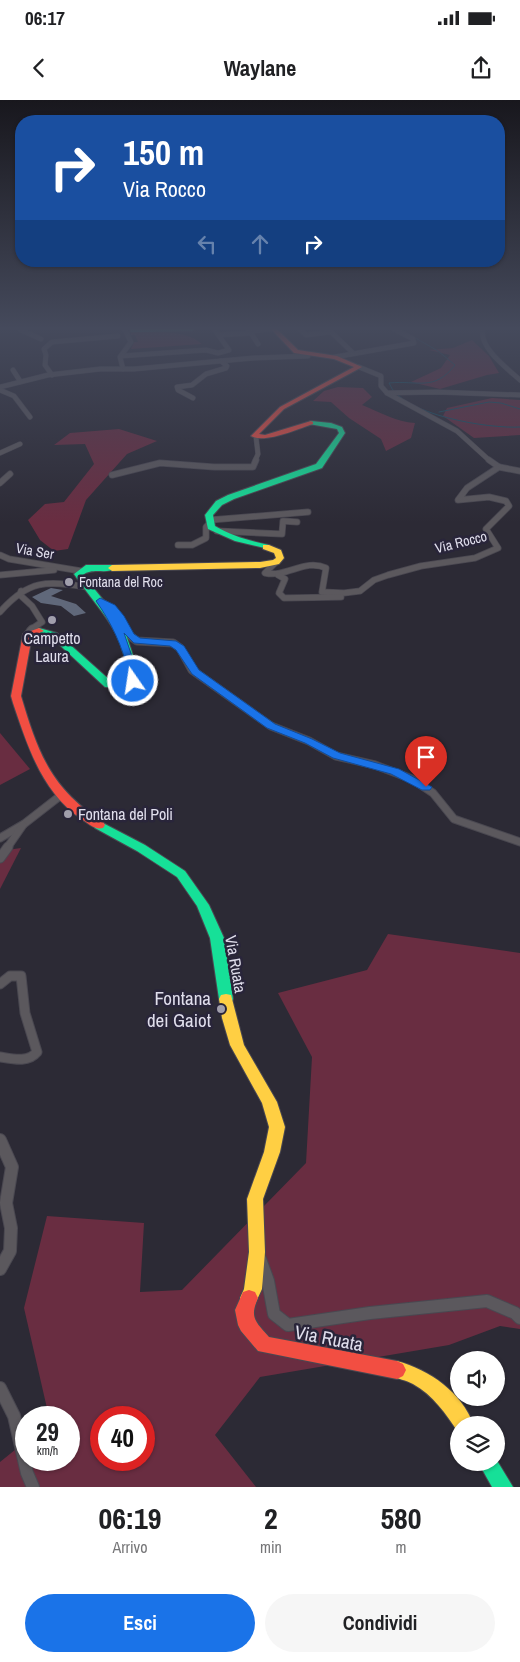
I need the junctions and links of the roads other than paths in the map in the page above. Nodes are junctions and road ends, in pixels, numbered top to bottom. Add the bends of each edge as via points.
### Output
1 (10, 394) edge
2 (185, 394) edge
3 (310, 394) edge
4 (389, 394) edge
5 (461, 394) edge
6 (520, 395) edge
7 (193, 398) dead end
8 (30, 417) dead end
9 (256, 437) junction
10 (20, 444) dead end
11 (0, 453) edge
12 (499, 466) junction
13 (520, 472) edge
14 (10, 474) dead end
15 (112, 475) dead end
16 (0, 483) edge
17 (308, 512) dead end
18 (297, 522) dead end
19 (212, 525) junction
20 (178, 545) dead end
21 (0, 555) edge
22 (280, 558) junction
23 (66, 568) junction
24 (81, 570) junction
25 (1, 575) edge
26 (278, 575) junction
27 (87, 587) junction
28 (364, 589) junction
29 (21, 591) junction
30 (100, 601) junction
31 (0, 612) edge
32 (28, 634) junction
33 (60, 796) junction
34 (24, 824) junction
35 (0, 838) edge
36 (520, 842) edge
37 (0, 858) edge
38 (0, 984) edge
39 (0, 1057) edge
40 (0, 1140) edge
41 (258, 1252) junction
42 (0, 1269) edge
43 (520, 1318) edge
44 (0, 1388) edge
45 (459, 1416) edge
46 (493, 1471) edge
47 (33, 1487) edge
48 (503, 1487) edge

1 - 8 street
2 - 7 street
3 - 9 street via 276,412 254,434
4 - 12 street via 458,431
5 - 6 street
9 - 15 street via 258,454 253,466 160,463
9 - 19 street via 309,423 336,426 342,434 318,466 311,470 219,503 209,515
10 - 11 street
12 - 13 street
12 - 28 street, Via Rocco via 467,488 458,500 487,497 506,501 509,506 486,529 498,548 492,553 454,563 399,572 373,580
14 - 16 street
17 - 19 street
18 - 19 street via 283,521 282,534
19 - 20 street via 206,527 206,538 188,547
19 - 22 street via 230,539 272,549
21 - 23 street, Via Ser
22 - 24 street via 260,565
22 - 26 street, Via Rocco via 265,573
23 - 24 street, Via Ser
23 - 25 street, Via Ser
24 - 27 street via 78,574
26 - 28 street, Via Rocco via 285,579 279,593 284,598 325,598 360,594 365,592
26 - 28 street, Via Rocco via 312,563 320,564 326,568 322,592
27 - 29 street via 44,584
27 - 30 street
29 - 31 street
29 - 32 street via 20,595 42,622
30 - 32 street via 112,616 134,674 129,684 109,685 48,632 40,630
30 - 36 street via 112,607 130,636 137,641 173,643 180,648 195,672 271,726 336,756 375,765 412,779 434,793 454,819
32 - 33 street, Via Ruata via 16,696 40,766
33 - 34 street
33 - 41 street, Via Ruata via 83,816 142,848 181,874 203,905 217,938 229,1018 237,1045 268,1102 277,1127 272,1152 255,1199
34 - 35 street
34 - 37 street
38 - 39 street via 10,976 21,976 25,1013 37,1052 24,1060
40 - 42 street via 12,1167 6,1203 11,1228 10,1251
41 - 43 street, Via Ruata via 274,1314 288,1326 370,1313 487,1301
41 - 45 street, Via Ruata via 253,1289 244,1310 247,1325 264,1345 412,1373 443,1394
44 - 47 street via 14,1416
46 - 48 street

